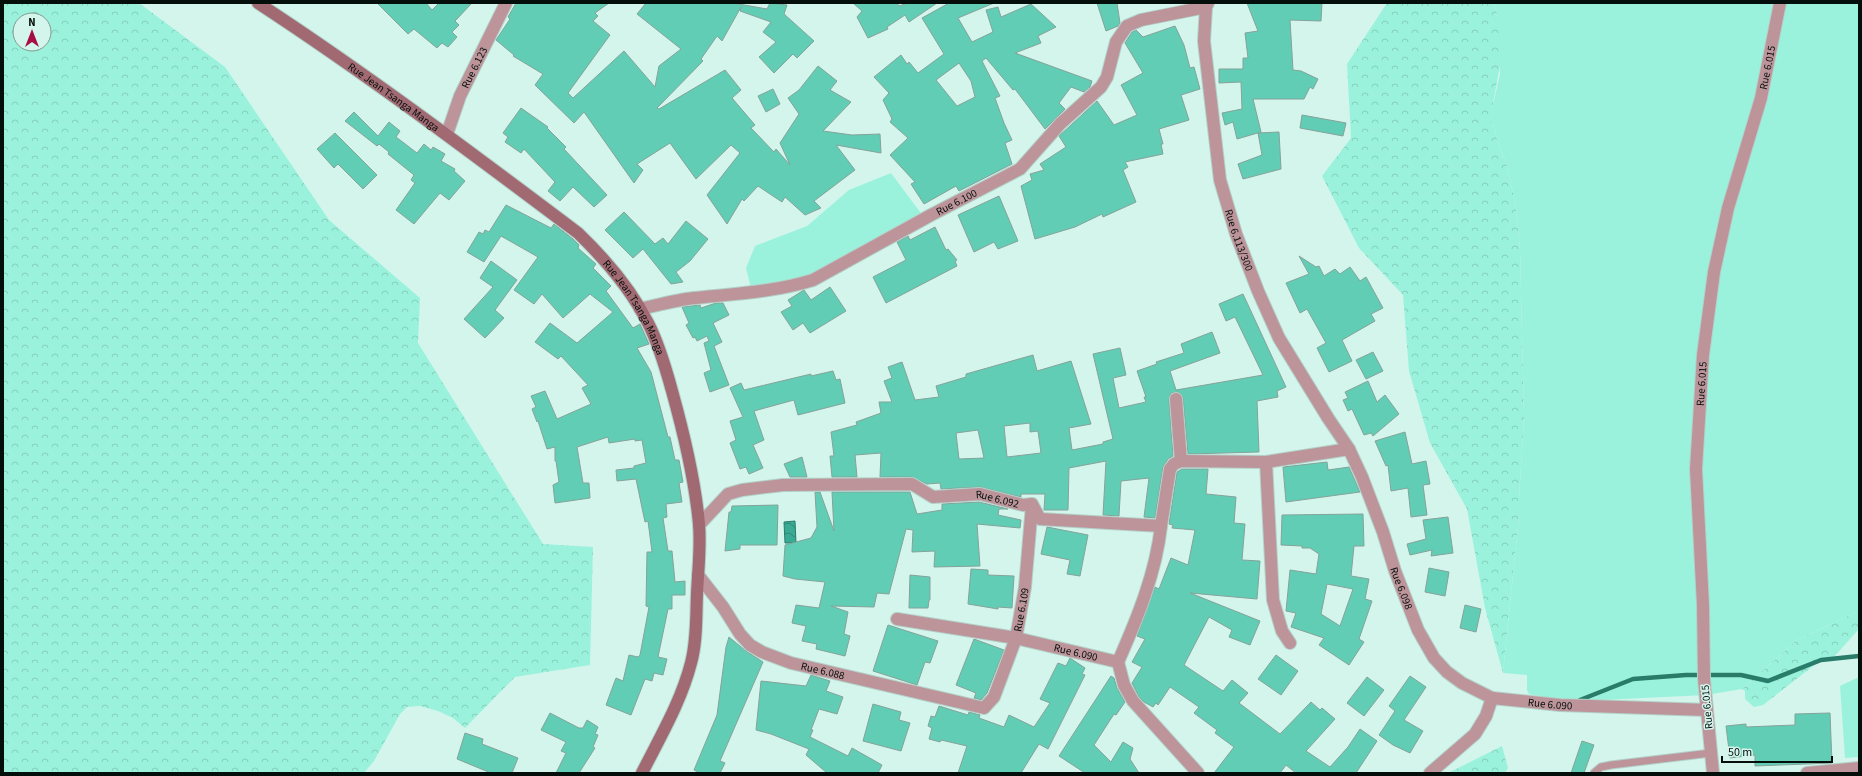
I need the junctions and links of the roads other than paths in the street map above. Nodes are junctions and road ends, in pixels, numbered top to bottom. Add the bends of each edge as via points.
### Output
1 (258, 3) edge
2 (506, 3) edge
3 (1780, 3) edge
4 (1207, 5) edge
5 (447, 134) junction
6 (640, 309) junction
7 (1176, 399) dead end
8 (1348, 449) junction
9 (1181, 461) junction
10 (1266, 462) junction
11 (1032, 504) junction
12 (699, 525) junction
13 (1161, 526) junction
14 (698, 575) junction
15 (897, 619) dead end
16 (1016, 638) junction
17 (1290, 643) dead end
18 (1118, 662) junction
19 (1492, 698) junction
20 (984, 708) joint
21 (1707, 710) junction
22 (1712, 753) junction
23 (1859, 768) edge
24 (642, 773) edge
25 (1198, 773) edge
26 (1430, 773) edge
27 (1594, 773) edge
28 (1713, 773) edge
29 (1807, 773) edge

1 - 5 street, Rue Jean Tsanga Manga via 327,48
2 - 5 street, Rue 6.123 via 460,96
3 - 21 street, Rue 6.015 via 1761,98 1728,208 1714,272 1703,355 1696,469
4 - 6 street, Rue 6.100 via 1141,20 1127,26 1116,42 1101,87 1060,124 1020,169 813,280 693,298
4 - 8 street, Rue 6.113/300 via 1204,41 1220,180 1236,234 1280,338
5 - 6 street, Rue Jean Tsanga Manga via 578,233 628,289
6 - 12 street, Rue Jean Tsanga Manga via 665,366 681,423
7 - 9 street
8 - 10 street
8 - 19 street, Rue 6.098 via 1362,477 1418,630 1434,658 1462,683
9 - 10 street
9 - 13 street via 1174,464 1170,470
10 - 17 street via 1273,600 1282,631
11 - 12 street, Rue 6.092 via 1023,505 980,494 933,497 912,484 783,485 728,494
11 - 13 street, Rue 6.092 via 1040,520
11 - 16 street, Rue 6.109 via 1025,587
12 - 14 street, Rue Jean Tsanga Manga
13 - 18 street via 1158,549 1138,614
14 - 20 street, Rue 6.088 via 740,634 750,645 762,652 791,663
14 - 24 street, Rue Jean Tsanga Manga via 696,634 691,662 683,690
15 - 16 street, Rue 6.090
16 - 18 street, Rue 6.090
16 - 20 street, Rue 6.109 via 994,697
18 - 25 street via 1124,685 1133,701
19 - 21 street, Rue 6.090 via 1560,705
19 - 26 street via 1486,716 1475,734
21 - 22 street, Rue 6.015
22 - 27 lane via 1611,765
22 - 28 street, Rue 6.015
23 - 29 street

